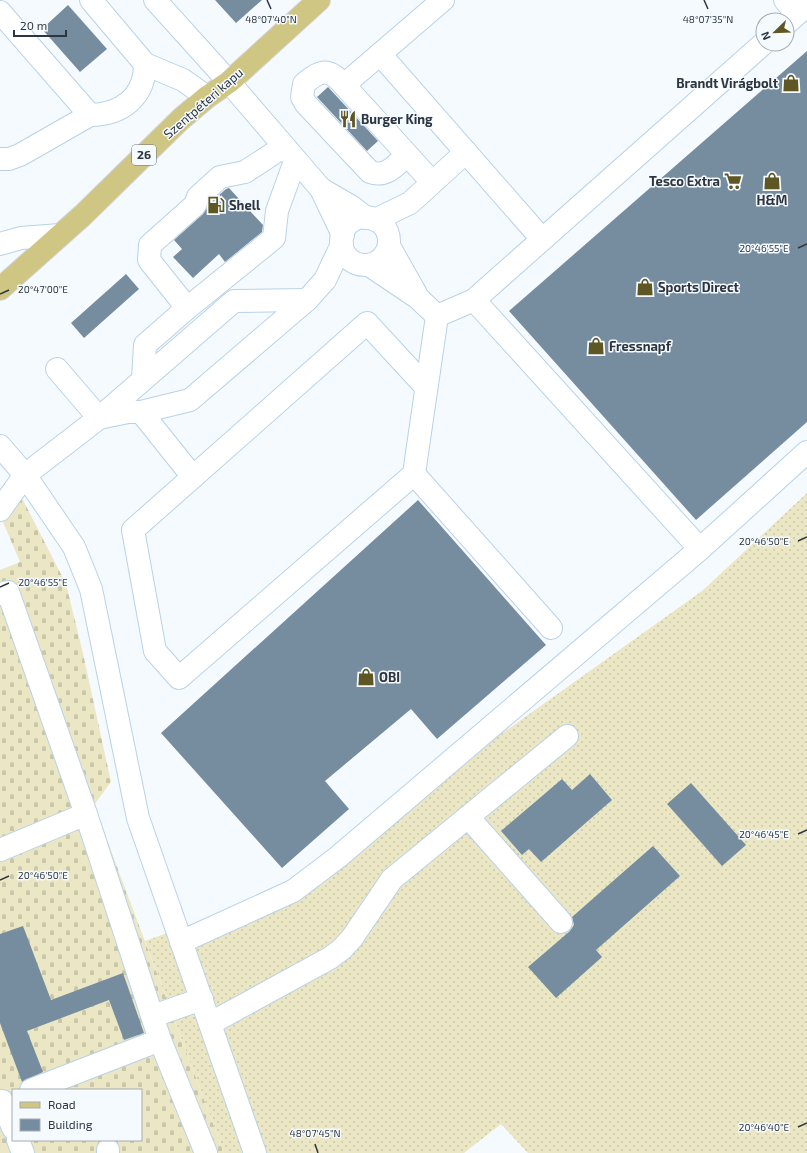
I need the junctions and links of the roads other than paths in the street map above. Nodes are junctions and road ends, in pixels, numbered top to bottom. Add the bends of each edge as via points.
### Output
1 (90, 0) edge
2 (155, 0) edge
3 (319, 0) edge
4 (443, 0) edge
5 (0, 12) edge
6 (755, 51) edge
7 (380, 54) junction
8 (145, 64) junction
9 (228, 82) junction
10 (344, 85) junction
11 (207, 97) junction
12 (90, 115) junction
13 (466, 152) junction
14 (289, 154) junction
15 (407, 155) junction
16 (0, 159) edge
17 (432, 182) junction
18 (321, 189) junction
19 (410, 203) junction
20 (371, 219) junction
21 (60, 235) junction
22 (542, 239) junction
23 (342, 240) junction
24 (389, 242) junction
25 (0, 244) edge
26 (367, 265) junction
27 (325, 280) junction
28 (0, 289) edge
29 (418, 298) junction
30 (307, 300) junction
31 (474, 300) junction
32 (185, 310) junction
33 (436, 316) junction
34 (57, 368) dead end
35 (143, 379) junction
36 (426, 387) junction
37 (141, 412) junction
38 (99, 418) junction
39 (0, 446) edge
40 (807, 452) edge
41 (414, 474) junction
42 (25, 475) junction
43 (193, 477) junction
44 (0, 510) edge
45 (700, 549) junction
46 (0, 594) edge
47 (551, 628) dead end
48 (567, 736) dead end
49 (86, 814) junction
50 (468, 817) junction
51 (1, 846) edge
52 (561, 922) dead end
53 (181, 942) junction
54 (202, 999) junction
55 (153, 1016) junction
56 (211, 1023) junction
57 (160, 1040) junction
58 (34, 1089) edge
59 (4, 1099) edge
60 (12, 1125) edge
61 (18, 1141) edge
62 (23, 1153) edge
63 (206, 1153) edge
64 (255, 1153) edge

1 - 8 street
2 - 9 street
3 - 9 main road, Szentpéteri kapu / 26
4 - 7 street
5 - 12 street
6 - 22 street
7 - 10 street
7 - 13 street
8 - 11 street via 183,80
8 - 12 street via 142,84 126,106 103,115
9 - 11 main road, Szentpéteri kapu / 26
9 - 14 street
10 - 15 street
10 - 15 street via 335,75 322,72 315,74 304,84 302,97 370,172 388,172
11 - 21 main road, Szentpéteri kapu / 26
12 - 16 street via 20,155
13 - 17 street
13 - 22 street
14 - 18 street
14 - 32 street via 274,238
14 - 32 street via 245,172 220,177 198,197 195,205 150,245 149,260 180,299
15 - 17 street
17 - 19 street
18 - 20 street
18 - 23 street
19 - 20 street
19 - 24 street
20 - 23 street via 358,219 350,224
20 - 24 street via 382,225
21 - 25 street via 21,238
21 - 28 main road, Szentpéteri kapu / 26
22 - 31 street
23 - 26 street via 348,257 355,263
23 - 27 street
24 - 26 street via 382,258
24 - 29 street
26 - 27 street
26 - 29 street
27 - 30 street
29 - 33 street
30 - 35 street via 234,301
30 - 37 street via 190,400
31 - 33 street
31 - 45 street
32 - 35 street via 145,345
33 - 36 street
34 - 38 street
35 - 38 street
36 - 41 street
36 - 43 street via 367,323
37 - 38 street
37 - 43 street
38 - 42 street
39 - 42 street
40 - 45 street
41 - 43 street via 179,678 155,651 133,530
41 - 47 street
42 - 44 street
42 - 53 street via 74,547 91,589 138,818
45 - 53 street via 344,852 293,891
46 - 49 street via 8,592
48 - 50 street
49 - 51 street
49 - 55 street
50 - 52 street
50 - 56 street via 392,879 342,949
53 - 54 street
54 - 55 street
54 - 56 street
55 - 57 street
56 - 64 street
57 - 58 street
57 - 63 street
59 - 60 street
61 - 62 street

